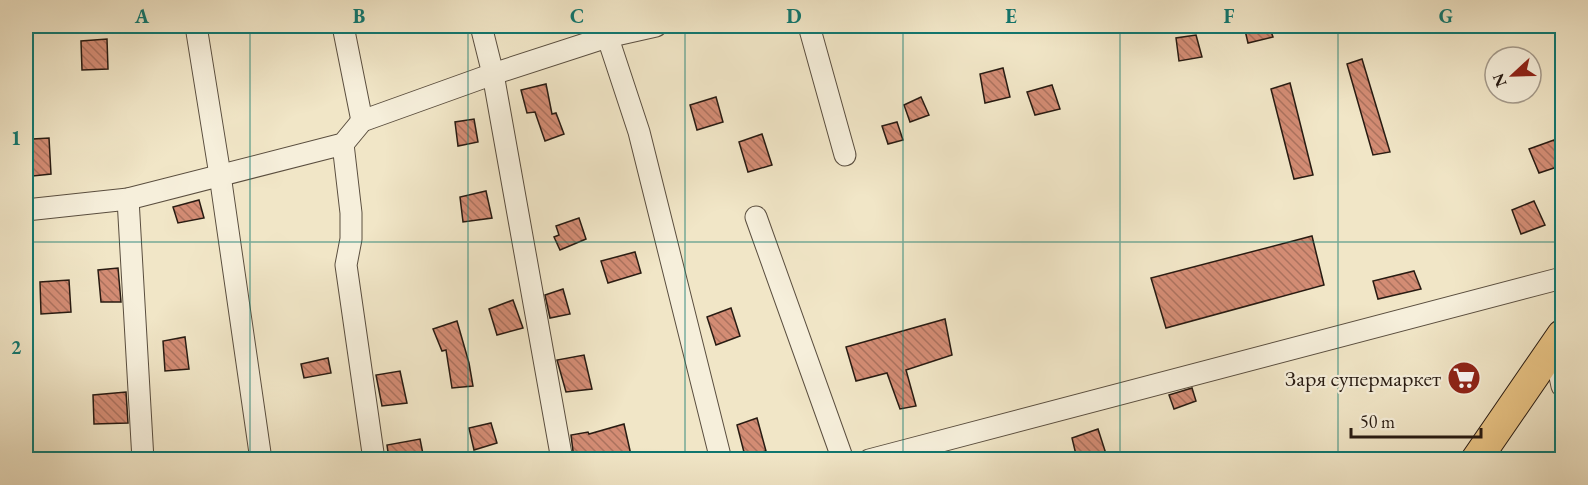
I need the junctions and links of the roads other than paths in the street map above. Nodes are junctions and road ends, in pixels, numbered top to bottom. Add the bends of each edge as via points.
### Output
1 (196, 26) edge
2 (343, 26) edge
3 (481, 26) edge
4 (656, 26) edge
5 (809, 26) edge
6 (606, 31) edge
7 (493, 74) junction
8 (362, 121) junction
9 (343, 144) junction
10 (845, 154) dead end
11 (220, 175) junction
12 (128, 199) junction
13 (26, 210) edge
14 (756, 217) dead end
15 (1563, 278) edge
16 (1558, 342) edge
17 (1563, 386) edge
18 (143, 459) edge
19 (261, 459) edge
20 (374, 459) edge
21 (562, 459) edge
22 (722, 459) edge
23 (843, 459) edge
24 (869, 459) edge
25 (1476, 459) edge

1 - 11 street
2 - 8 street
3 - 7 street
4 - 6 street
5 - 10 street
6 - 7 street
6 - 22 street via 639,132
7 - 8 street
7 - 21 street
8 - 9 street
9 - 11 street
9 - 20 street via 351,213 346,265
11 - 12 street
11 - 19 street
12 - 13 street
12 - 18 street
14 - 23 street
15 - 24 street
16 - 17 street
16 - 25 highway

